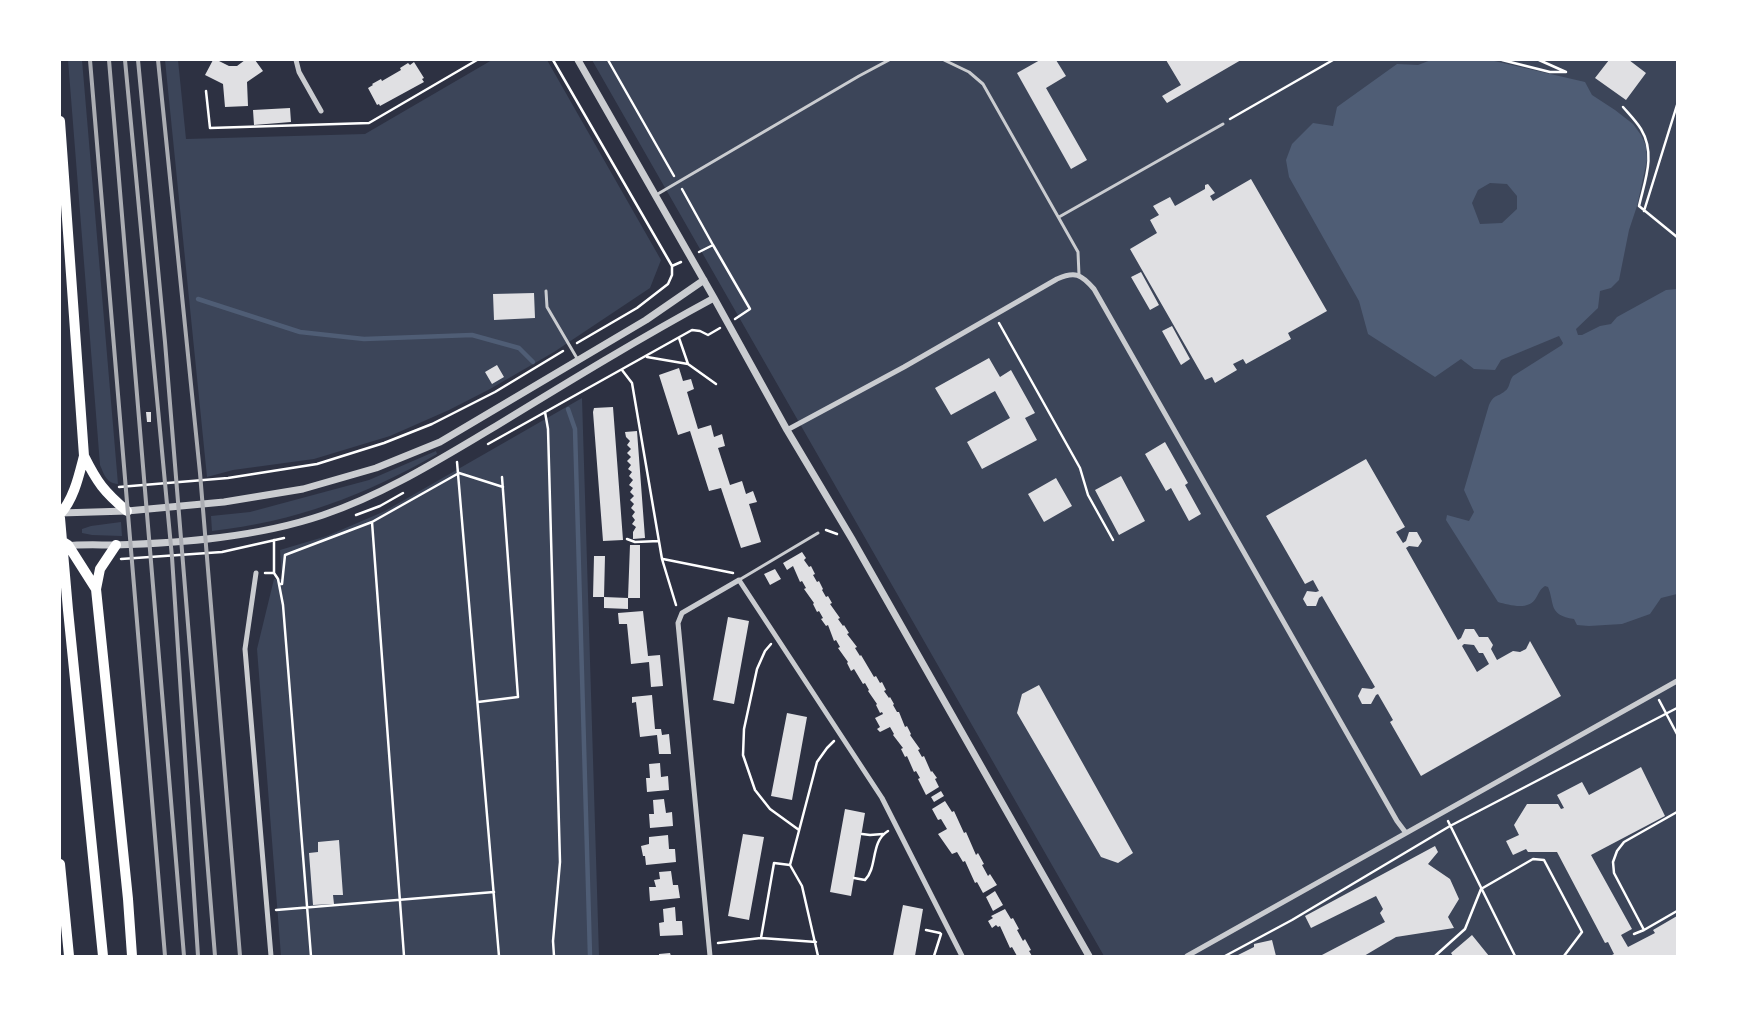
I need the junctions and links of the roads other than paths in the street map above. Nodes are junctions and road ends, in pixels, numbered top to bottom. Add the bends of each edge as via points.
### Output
1 (296, 60) edge
2 (578, 60) edge
3 (889, 60) edge
4 (944, 60) edge
5 (321, 111) dead end
6 (60, 121) edge
7 (1223, 124) road end
8 (655, 196) junction
9 (1059, 217) junction
10 (1079, 275) junction
11 (704, 280) junction
12 (546, 291) dead end
13 (714, 298) junction
14 (578, 360) junction
15 (787, 430) junction
16 (84, 456) junction
17 (127, 511) junction
18 (61, 514) edge
19 (818, 533) dead end
20 (62, 544) edge
21 (116, 545) junction
22 (256, 573) road end
23 (739, 580) junction
24 (96, 589) junction
25 (1677, 681) edge
26 (1406, 833) junction
27 (60, 864) edge
28 (69, 956) edge
29 (104, 956) edge
30 (132, 956) edge
31 (271, 956) edge
32 (710, 956) edge
33 (962, 956) edge
34 (1089, 956) edge
35 (1187, 956) edge

1 - 5 street via 299,72
2 - 8 street
3 - 8 lane
4 - 9 lane via 969,72 983,84
6 - 16 highway
7 - 9 lane
8 - 11 street
9 - 10 lane via 1078,252
10 - 15 street via 1068,274 1057,279
10 - 26 street via 1094,289 1396,821
11 - 13 street
11 - 14 street via 646,320
12 - 14 lane via 547,306
13 - 15 street
13 - 21 street via 413,476 368,498 322,516 273,529 213,538
14 - 17 street via 440,442 376,468 303,489 224,502
15 - 34 street
16 - 17 highway via 95,479
16 - 18 highway via 73,492
17 - 18 street
18 - 29 highway
19 - 23 lane
20 - 21 street
20 - 24 highway
21 - 24 highway via 100,569
22 - 31 street via 245,648
23 - 32 street via 682,613 678,623
23 - 33 street via 882,798
24 - 30 highway
25 - 26 street
26 - 35 street
27 - 28 highway

